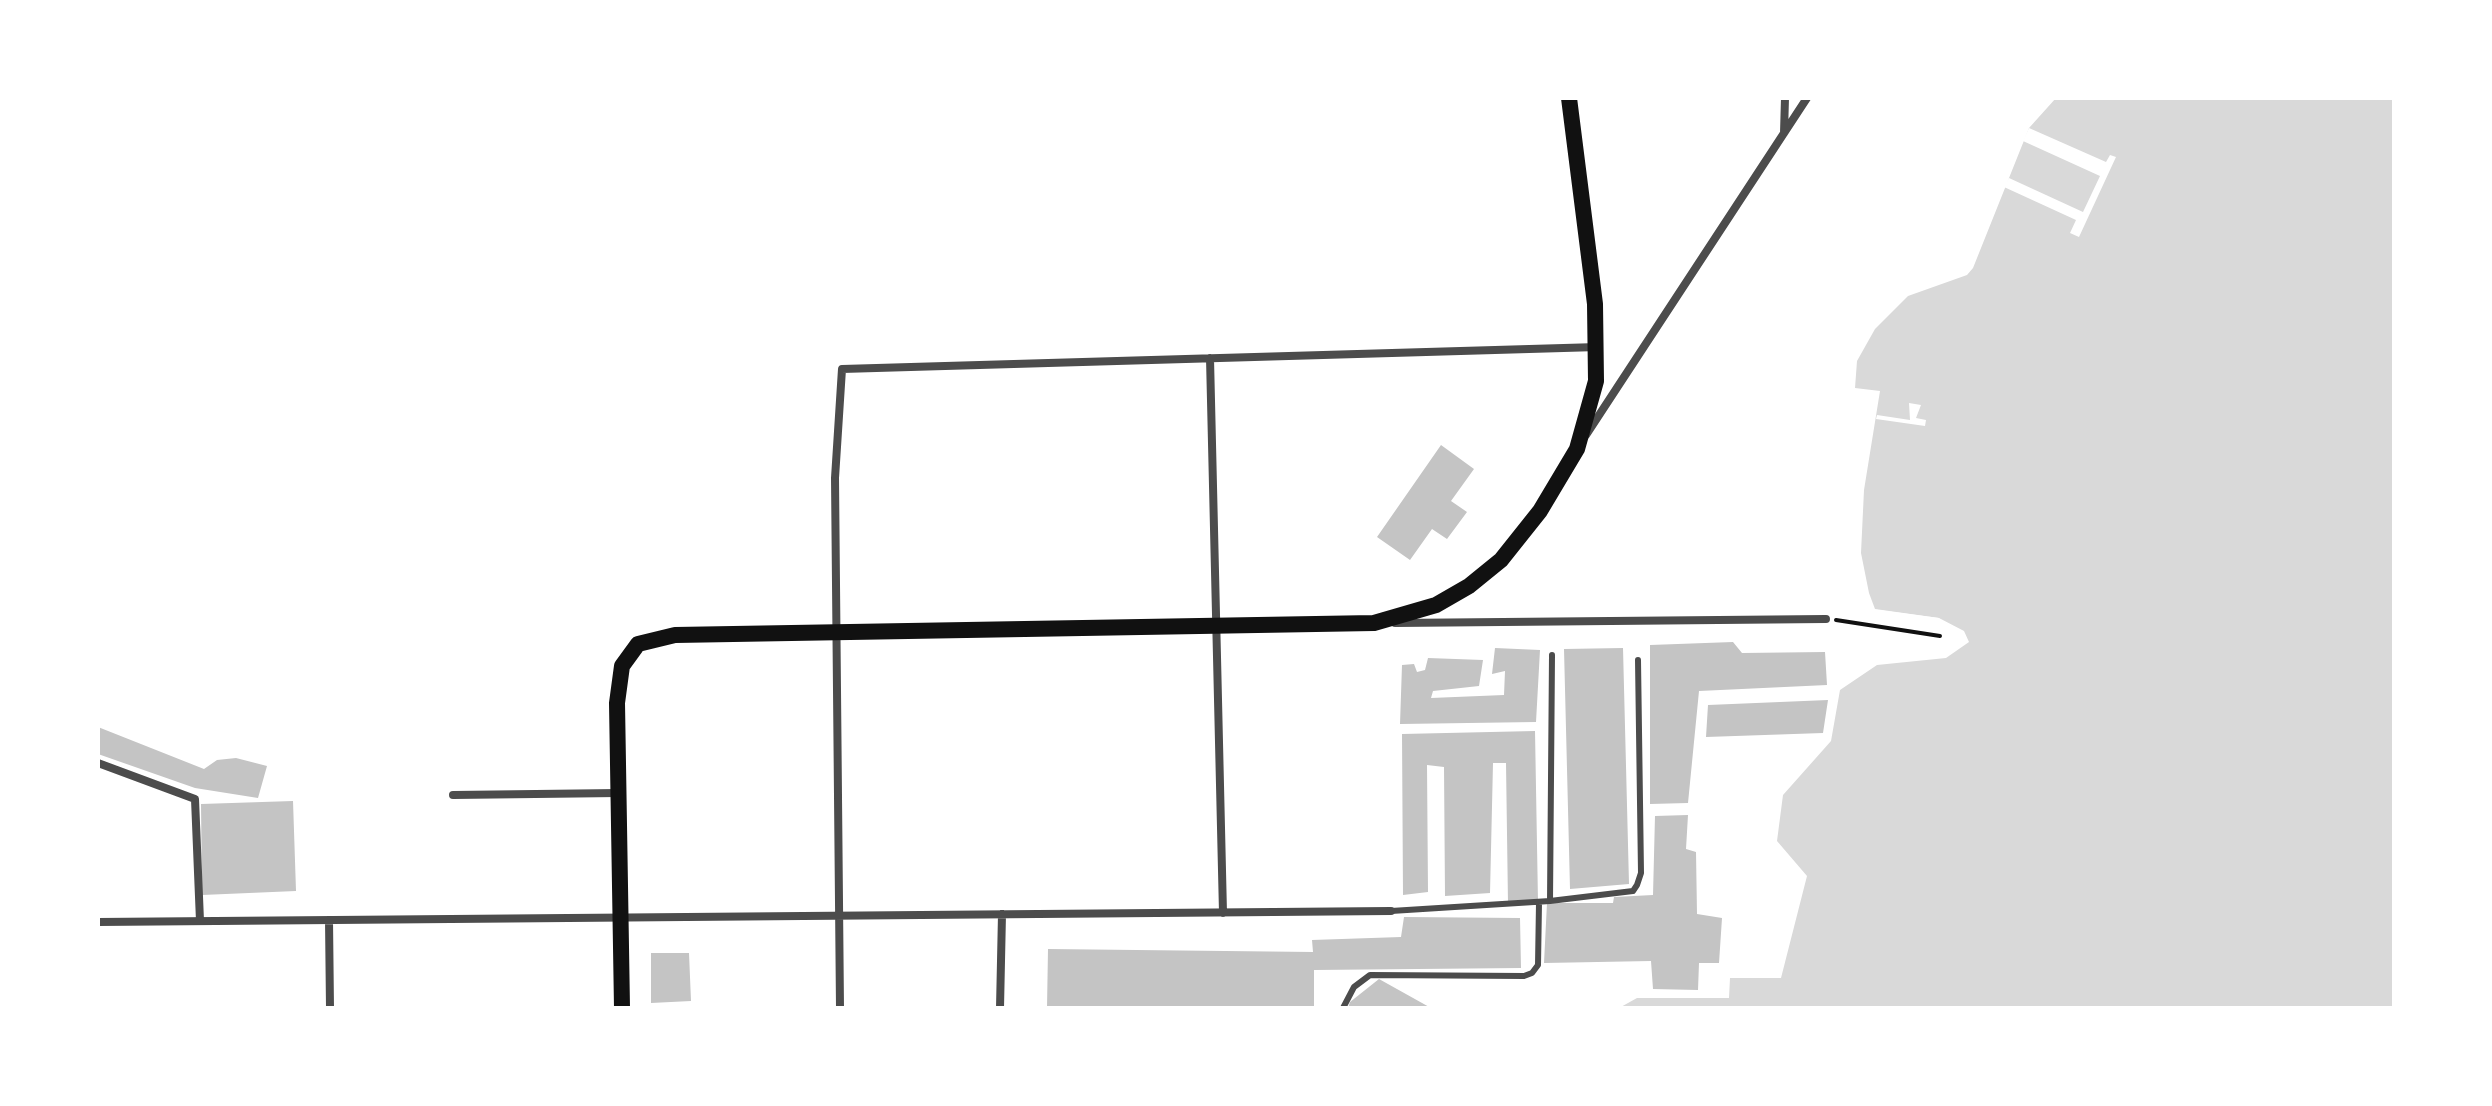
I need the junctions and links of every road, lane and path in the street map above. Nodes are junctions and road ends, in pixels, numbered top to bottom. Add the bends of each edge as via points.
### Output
1 (1569, 98) edge
2 (1785, 98) edge
3 (1807, 98) edge
4 (1784, 134) junction
5 (1598, 347) junction
6 (1210, 358) junction
7 (1577, 449) junction
8 (1826, 619) joint
9 (1374, 623) junction
10 (1216, 626) junction
11 (836, 633) junction
12 (1940, 636) dead end
13 (1552, 655) dead end
14 (1638, 660) dead end
15 (98, 763) edge
16 (618, 793) junction
17 (453, 795) dead end
18 (1550, 901) junction
19 (1539, 903) junction
20 (1391, 911) joint
21 (1223, 913) junction
22 (1002, 914) junction
23 (839, 916) junction
24 (620, 918) junction
25 (329, 920) junction
26 (200, 921) junction
27 (98, 922) edge
28 (330, 1008) edge
29 (622, 1008) edge
30 (840, 1008) edge
31 (1000, 1008) edge
32 (1343, 1008) edge

1 - 5 main road
2 - 4 street
3 - 4 street
4 - 7 street
5 - 6 street
5 - 7 main road via 1596,381
6 - 10 street
6 - 11 street via 842,369 835,437
7 - 9 main road via 1540,511 1485,574 1436,605
8 - 9 street
8 - 12 path
9 - 10 main road
10 - 11 main road
10 - 21 street
11 - 16 main road via 675,635 654,638 629,653 618,680
11 - 23 street
13 - 18 lane
14 - 18 lane via 1637,885 1633,891
15 - 26 street via 195,799
16 - 17 street
16 - 24 main road
18 - 19 lane
19 - 20 lane
19 - 32 lane via 1538,965 1532,973 1370,975 1354,987
20 - 21 street
21 - 22 street
22 - 23 street
22 - 31 street
23 - 24 street
23 - 30 street
24 - 25 street
24 - 29 main road
25 - 26 street
25 - 28 street
26 - 27 street

